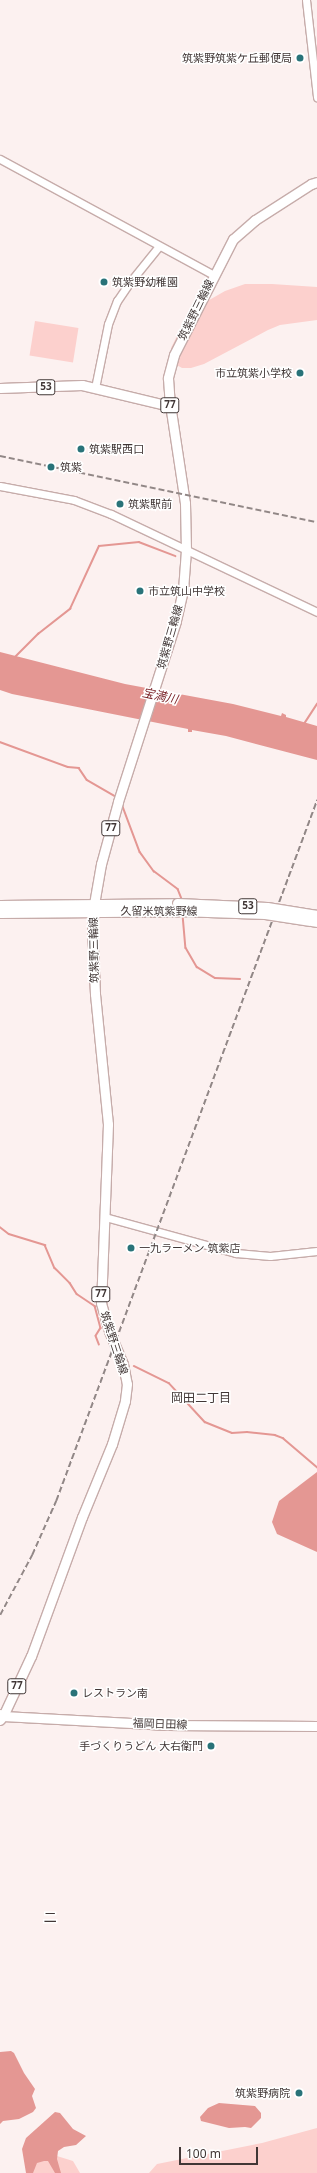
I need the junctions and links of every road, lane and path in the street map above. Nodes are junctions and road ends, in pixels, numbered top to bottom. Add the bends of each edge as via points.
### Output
1 (306, 0) edge
2 (317, 97) edge
3 (0, 159) edge
4 (317, 182) edge
5 (159, 246) junction
6 (214, 275) junction
7 (0, 388) edge
8 (95, 388) junction
9 (170, 404) junction
10 (0, 486) edge
11 (186, 550) junction
12 (317, 612) edge
13 (0, 905) edge
14 (178, 907) junction
15 (93, 908) junction
16 (0, 913) edge
17 (317, 915) edge
18 (317, 922) edge
19 (105, 1216) junction
20 (317, 1251) edge
21 (1, 1717) edge
22 (317, 1726) edge

1 - 2 street
3 - 5 street
4 - 6 main road, 筑紫野三輪線 / 77 via 243,229 233,239
5 - 6 street
5 - 8 street via 118,301 108,324
6 - 9 main road, 筑紫野三輪線 / 77 via 174,355 168,378
7 - 8 main road, 53 via 82,385
8 - 9 main road, 53
9 - 11 main road, 筑紫野三輪線 / 77 via 185,495
10 - 11 street via 74,500
11 - 12 street
11 - 15 main road, 筑紫野三輪線 / 77 via 184,584 179,607 118,802 101,864
13 - 15 main road, 久留米筑紫野線 / 53
14 - 15 main road, 久留米筑紫野線 / 53
14 - 17 main road, 久留米筑紫野線 / 53, bridge via 260,907
14 - 18 main road, 久留米筑紫野線 / 53, bridge via 265,914
15 - 16 main road, 久留米筑紫野線 / 53
15 - 19 main road, 筑紫野三輪線 / 77 via 95,994 108,1124
19 - 20 street via 236,1253 270,1256
19 - 21 main road, 筑紫野三輪線 / 77 via 101,1303 123,1364 127,1384 126,1401 31,1656
21 - 22 main road, 福岡日田線 via 168,1725

